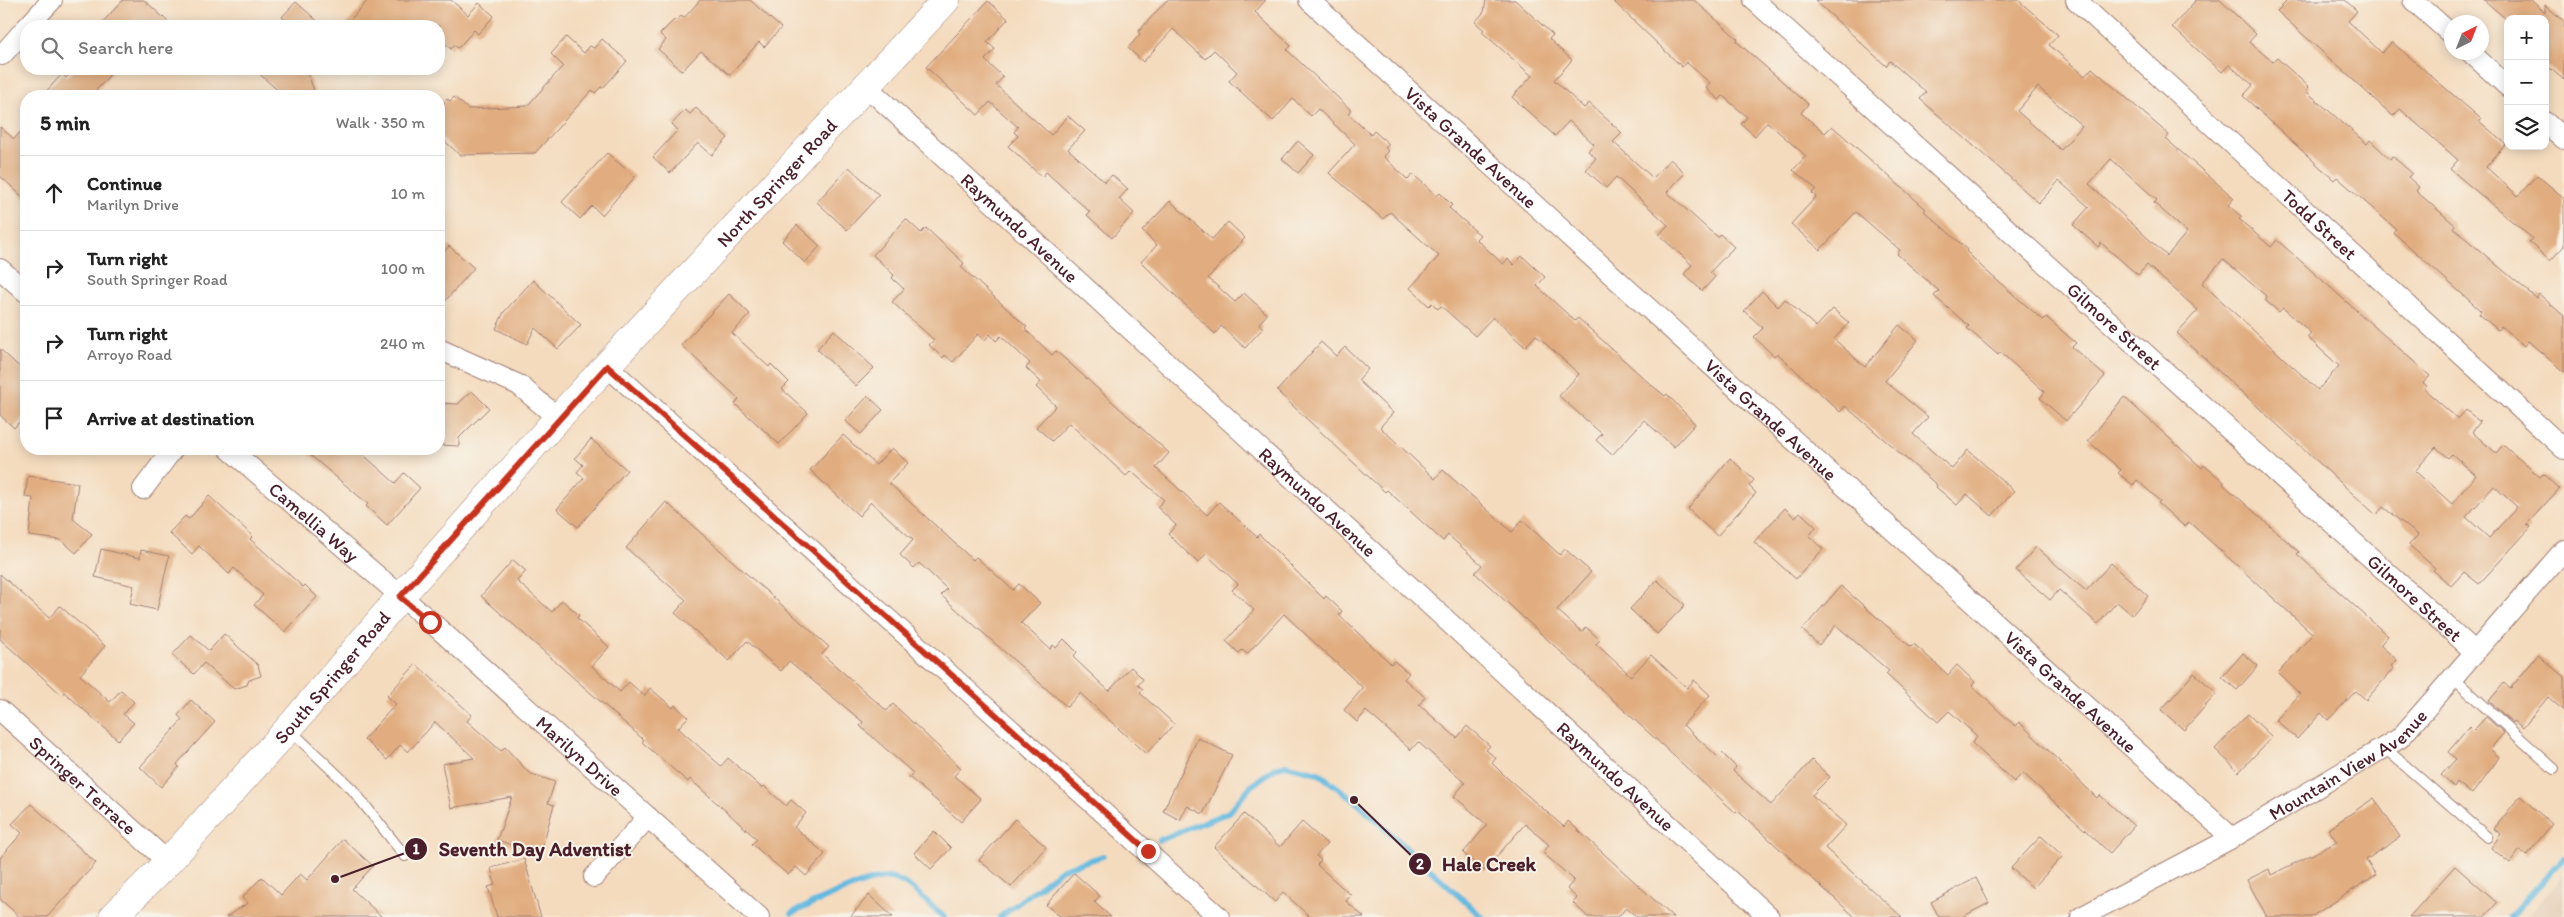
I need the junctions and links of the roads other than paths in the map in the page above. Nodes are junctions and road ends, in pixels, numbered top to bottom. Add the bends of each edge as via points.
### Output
1 (52, 0) edge
2 (946, 0) edge
3 (1310, 0) edge
4 (1754, 0) edge
5 (2076, 0) edge
6 (2413, 0) edge
7 (33, 20) edge
8 (2444, 28) edge
9 (20, 35) edge
10 (2, 55) dead end
11 (2479, 60) edge
12 (2504, 83) edge
13 (866, 86) junction
14 (2549, 126) edge
15 (2564, 139) edge
16 (0, 269) edge
17 (20, 287) edge
18 (445, 352) edge
19 (607, 366) junction
20 (558, 418) junction
21 (2564, 449) edge
22 (169, 455) edge
23 (236, 455) edge
24 (143, 490) dead end
25 (2564, 550) edge
26 (400, 597) junction
27 (2475, 652) junction
28 (2453, 678) junction
29 (0, 710) edge
30 (289, 728) junction
31 (2386, 748) junction
32 (2554, 769) dead end
33 (648, 817) junction
34 (2487, 837) dead end
35 (2232, 838) junction
36 (405, 856) dead end
37 (168, 862) junction
38 (594, 877) dead end
39 (113, 917) edge
40 (759, 917) edge
41 (1219, 917) edge
42 (1769, 917) edge
43 (2081, 917) edge

1 - 7 street
2 - 13 street, North Springer Road
3 - 35 street, Vista Grande Avenue
4 - 27 street, Gilmore Street
5 - 21 street, Todd Street
6 - 8 street
9 - 10 street
11 - 12 street
13 - 19 street, North Springer Road
13 - 42 street, Raymundo Avenue
14 - 15 street
16 - 17 street
18 - 20 street via 519,386
19 - 20 street, South Springer Road
19 - 41 street
20 - 26 street, South Springer Road
22 - 24 street
23 - 26 street, Camellia Way
25 - 27 street, Mountain View Avenue
26 - 30 street, South Springer Road
26 - 33 street, Marilyn Drive
27 - 28 street, Mountain View Avenue
28 - 31 street, Mountain View Avenue via 2400,738
28 - 32 lane
29 - 37 street, Springer Terrace
30 - 36 lane via 352,789
30 - 37 street, South Springer Road
31 - 34 lane
31 - 35 street, Mountain View Avenue
33 - 38 street
33 - 40 street, Marilyn Drive
35 - 43 street, Mountain View Avenue
37 - 39 street, South Springer Road

